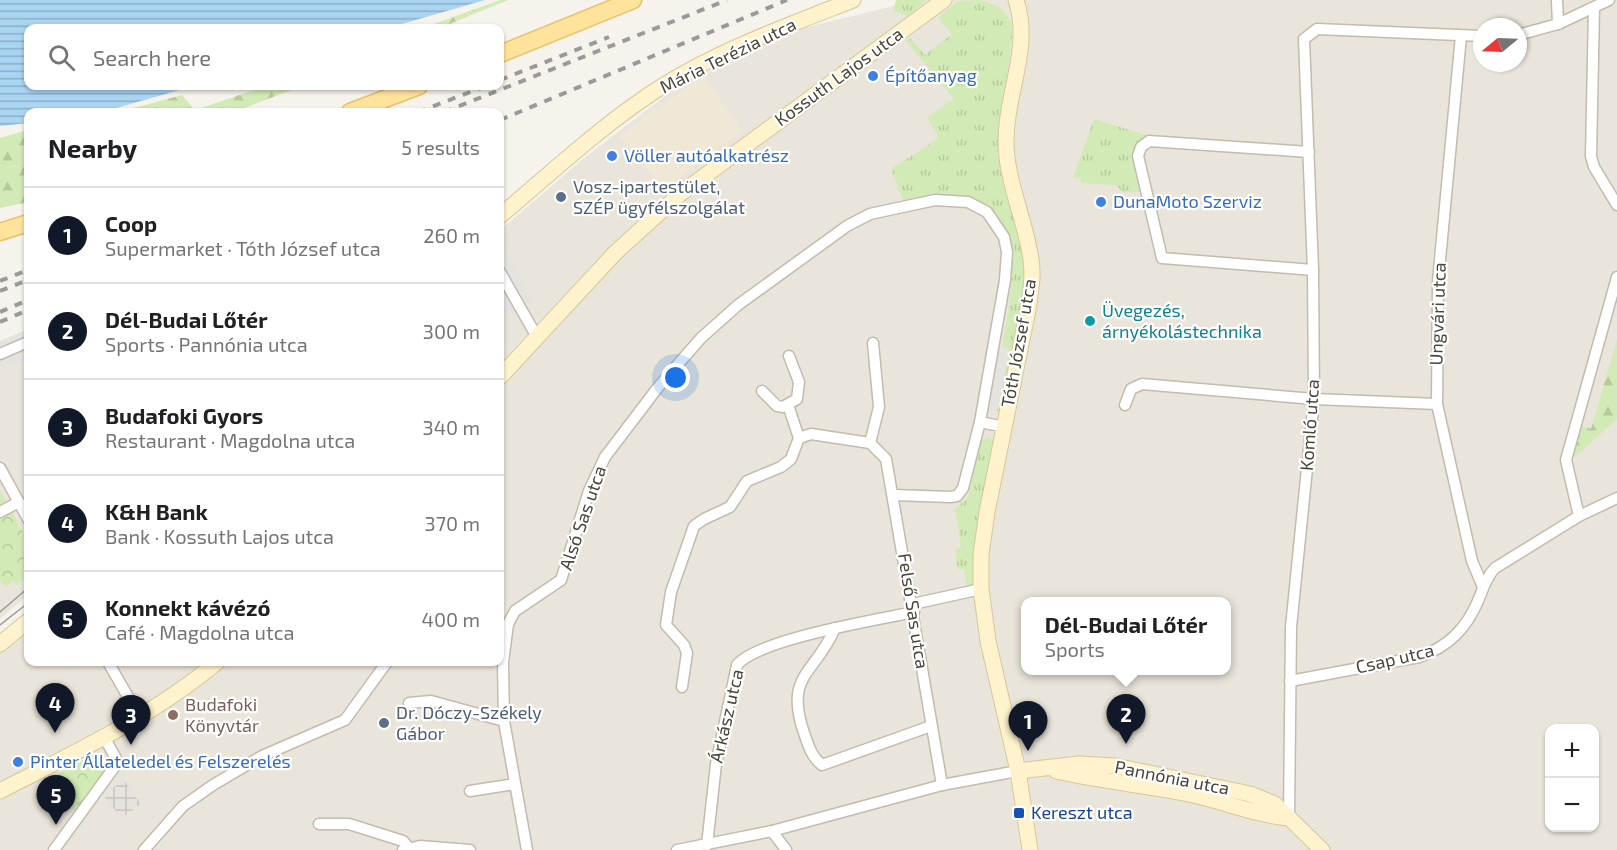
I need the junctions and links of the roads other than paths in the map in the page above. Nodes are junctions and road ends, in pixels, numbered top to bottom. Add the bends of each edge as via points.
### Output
1 (633, 0) edge
2 (853, 0) edge
3 (944, 0) edge
4 (1004, 0) edge
5 (1557, 0) edge
6 (1609, 0) edge
7 (1018, 6) edge
8 (1594, 8) junction
9 (1558, 24) junction
10 (1527, 33) edge
11 (1461, 36) junction
12 (1473, 36) edge
13 (504, 52) edge
14 (408, 90) edge
15 (361, 108) edge
16 (1309, 152) junction
17 (1617, 205) edge
18 (987, 212) joint
19 (504, 213) edge
20 (24, 224) edge
21 (0, 232) edge
22 (1313, 270) junction
23 (1617, 277) edge
24 (504, 279) edge
25 (537, 337) junction
26 (873, 343) dead end
27 (24, 344) edge
28 (0, 354) edge
29 (789, 356) dead end
30 (504, 373) edge
31 (762, 392) dead end
32 (1314, 399) junction
33 (1437, 404) junction
34 (788, 405) junction
35 (1125, 405) dead end
36 (980, 422) junction
37 (1005, 427) junction
38 (799, 438) junction
39 (870, 443) junction
40 (0, 468) edge
41 (894, 495) junction
42 (1617, 498) edge
43 (19, 502) junction
44 (24, 511) edge
45 (0, 512) edge
46 (1579, 516) junction
47 (1483, 587) junction
48 (981, 589) junction
49 (913, 608) junction
50 (24, 624) edge
51 (835, 628) junction
52 (0, 644) edge
53 (504, 654) edge
54 (110, 666) edge
55 (212, 666) edge
56 (384, 666) edge
57 (503, 666) edge
58 (1290, 681) junction
59 (682, 687) dead end
60 (409, 704) dead end
61 (139, 716) junction
62 (504, 721) junction
63 (931, 726) junction
64 (104, 737) junction
65 (1018, 771) junction
66 (515, 784) junction
67 (942, 785) junction
68 (0, 791) edge
69 (470, 791) dead end
70 (1288, 818) junction
71 (319, 824) dead end
72 (772, 831) junction
73 (707, 845) junction
74 (406, 849) edge
75 (445, 849) edge
76 (54, 850) edge
77 (144, 850) edge
78 (470, 850) edge
79 (527, 850) edge
80 (677, 850) edge
81 (786, 850) edge
82 (1030, 850) edge
83 (1322, 850) edge

1 - 13 main road
2 - 19 main road, Mária Terézia utca via 715,59 663,86 614,120
3 - 25 main road, Kossuth Lajos utca via 680,194 616,252
4 - 7 main road, Tóth József utca
5 - 9 street
6 - 8 street
7 - 37 main road, Tóth József utca via 1022,40 1007,125 1007,161 1029,243 1032,279
8 - 9 street
8 - 17 street via 1591,156
9 - 10 street
11 - 12 street
11 - 16 street, Komló utca via 1317,29 1308,33 1304,39
11 - 33 street, Ungvári utca via 1438,281
14 - 15 main road
16 - 22 street, Komló utca
16 - 22 street via 1149,141 1138,156 1162,258
18 - 36 street, Tóth József utca via 1004,237 1007,252
18 - 53 street, Alsó Sas utca via 954,200 923,202 870,214 847,226 738,304 701,338 659,386 605,457 589,490 561,580 526,602 512,617
20 - 21 main road
22 - 32 street, Komló utca
23 - 46 street via 1566,460
24 - 25 street
25 - 30 main road, Kossuth Lajos utca
26 - 39 street via 879,407
27 - 28 street
29 - 34 street via 799,382 797,399
31 - 34 street via 777,406
32 - 33 street
32 - 35 street via 1142,384 1131,389
32 - 58 street, Komló utca via 1291,627
33 - 47 street, Ungvári utca via 1472,561
34 - 38 street
36 - 37 street, Tóth József utca
36 - 41 street, Tóth József utca via 963,488 957,496
37 - 48 main road, Tóth József utca via 985,528
38 - 39 street via 811,434
38 - 59 street via 791,459 747,481 730,507 694,526 671,592 666,625 687,653
39 - 41 street, Felső Sas utca via 886,459
40 - 43 street
41 - 49 street, Felső Sas utca
42 - 46 street, Csap utca
43 - 44 street
43 - 45 street
46 - 47 street, Csap utca via 1509,557 1488,575
47 - 58 street, Csap utca via 1464,625 1438,651
48 - 49 street, Árkász utca
48 - 65 main road, Tóth József utca via 992,662
49 - 51 street, Árkász utca
49 - 63 street, Felső Sas utca
50 - 52 main road
51 - 63 street via 827,648 803,674 797,690 797,712 812,758 822,765
51 - 73 street, Árkász utca via 780,642 743,657 736,665 716,764
54 - 61 street
55 - 61 main road
56 - 77 street via 345,720 262,756 221,780 183,806
57 - 62 street, Alsó Sas utca
58 - 70 street, Komló utca
60 - 62 street via 431,701
61 - 64 main road
62 - 66 street, Alsó Sas utca
63 - 67 street, Felső Sas utca
64 - 68 main road
64 - 76 street via 118,762
65 - 67 street
65 - 70 main road, Pannónia utca via 1047,769 1152,787
65 - 82 main road, Tóth József utca
66 - 69 street
66 - 79 street, Alsó Sas utca
67 - 72 street
70 - 83 main road
71 - 74 street via 349,824 403,841
72 - 73 street
72 - 81 street
73 - 80 street
74 - 75 street
75 - 78 street

